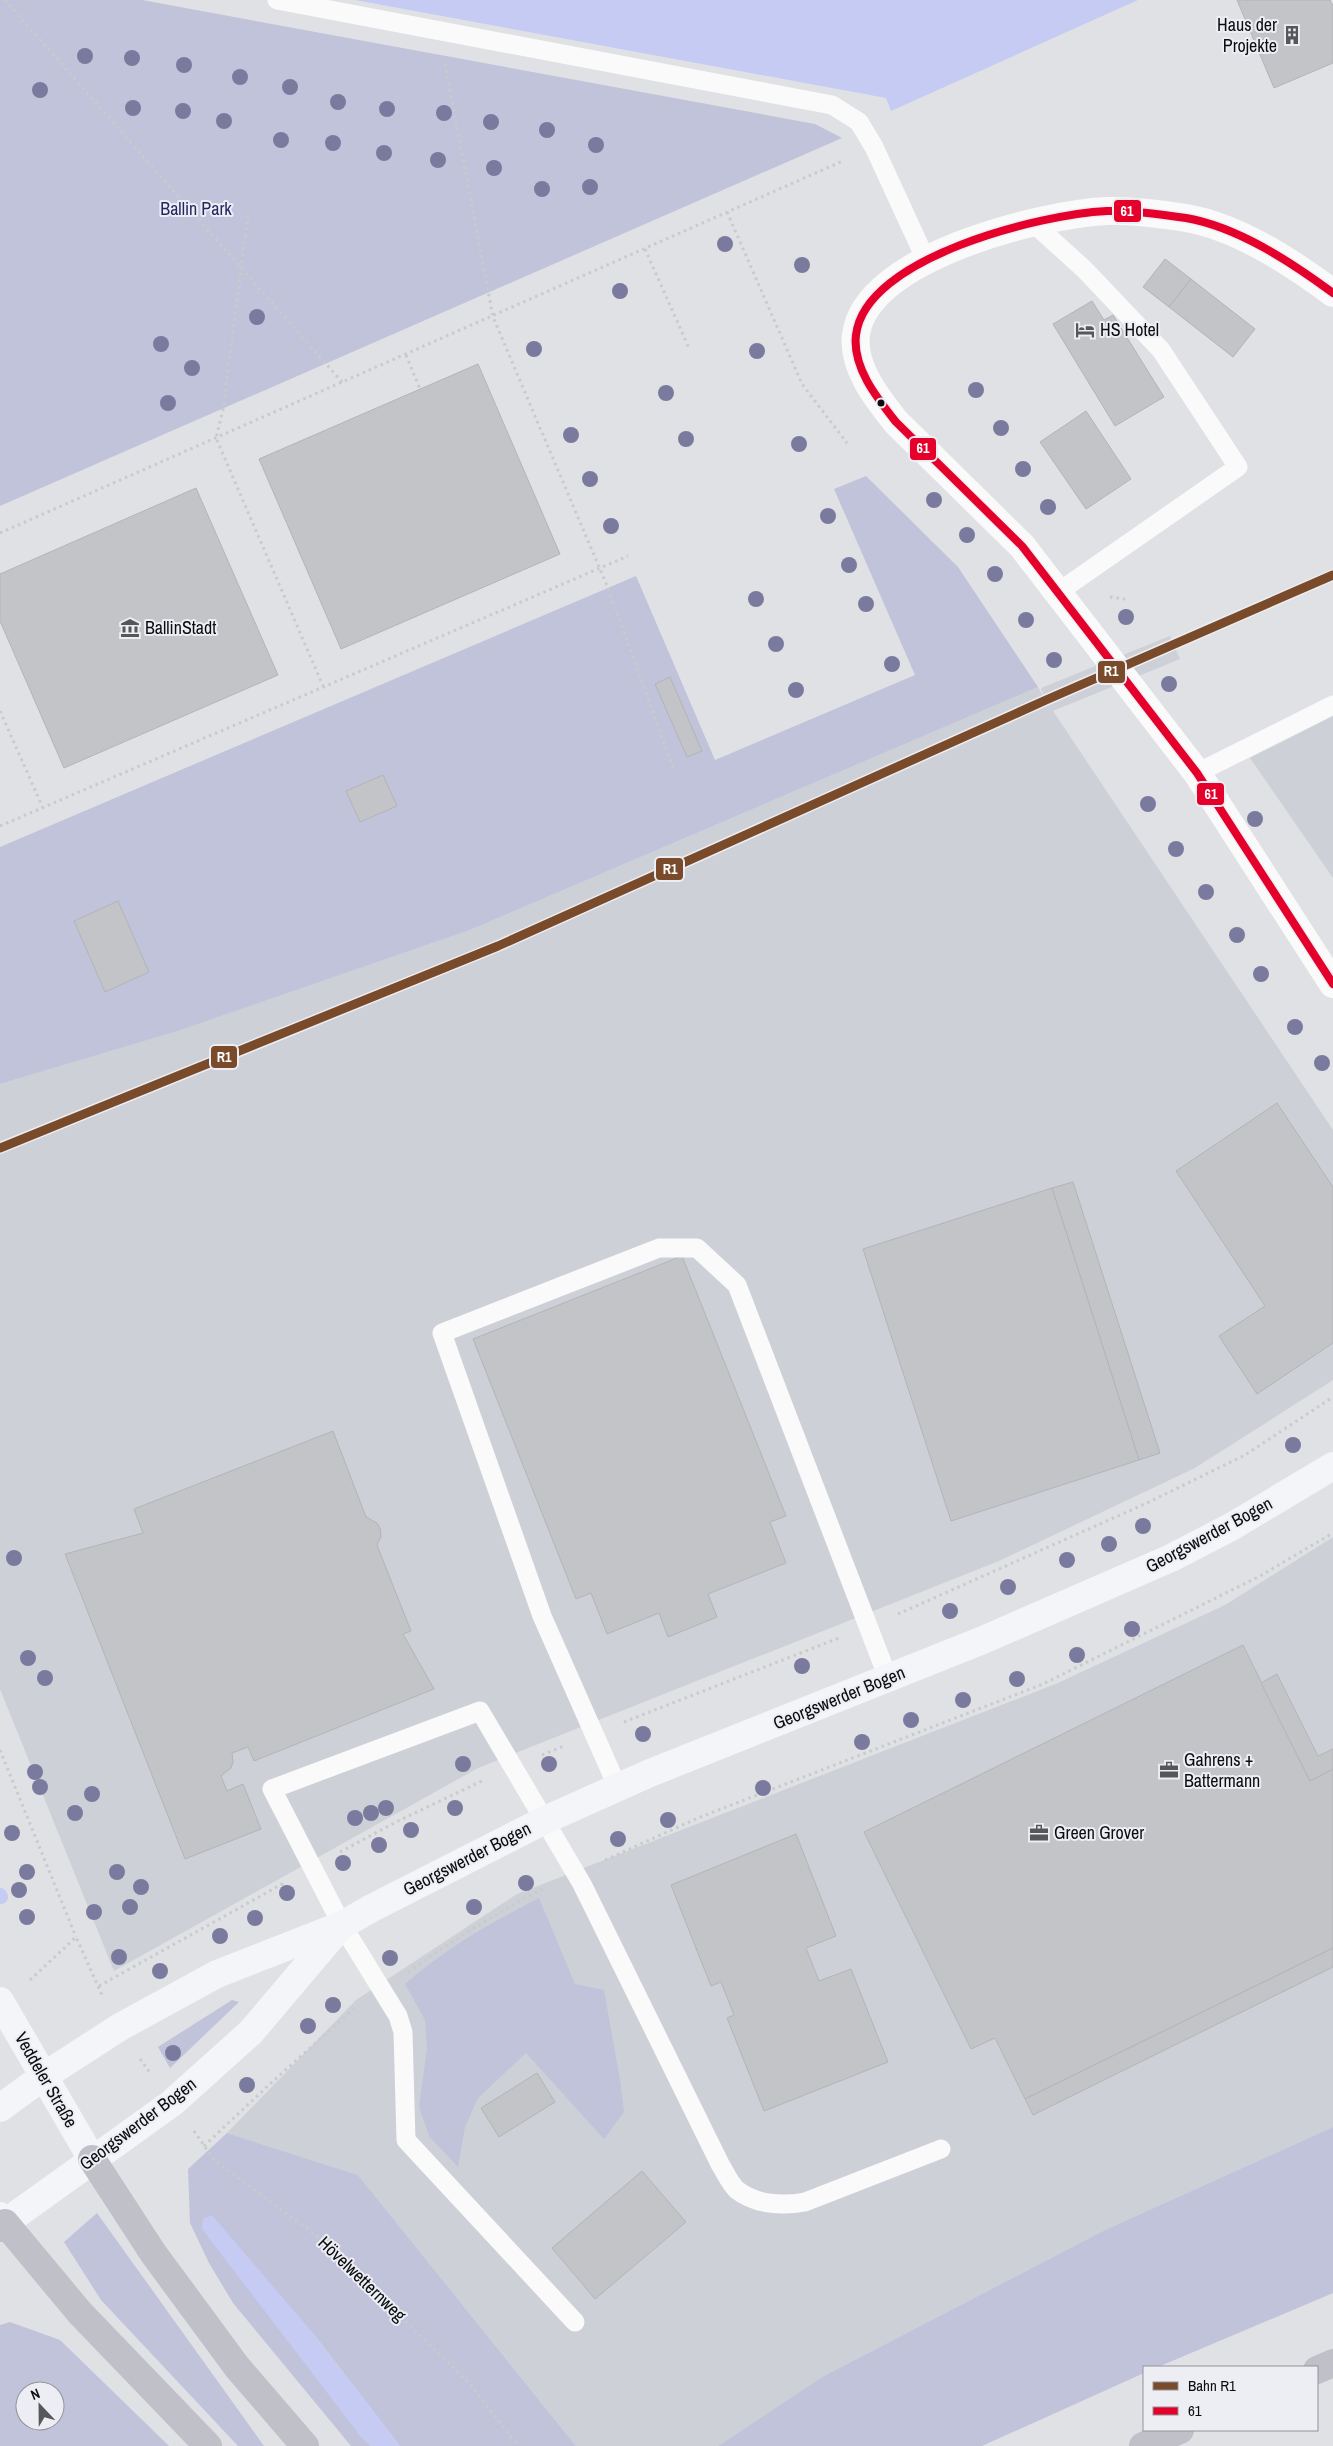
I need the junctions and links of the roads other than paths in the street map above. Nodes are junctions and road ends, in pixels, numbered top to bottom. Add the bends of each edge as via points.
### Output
1 (276, 0) edge
2 (1032, 222) junction
3 (926, 260) junction
4 (1333, 293) edge
5 (1057, 593) junction
6 (1333, 705) edge
7 (1197, 773) junction
8 (1333, 984) edge
9 (1333, 1466) edge
10 (888, 1678) junction
11 (618, 1788) junction
12 (545, 1820) junction
13 (342, 1925) junction
14 (0, 2001) edge
15 (44, 2076) junction
16 (0, 2108) edge
17 (941, 2149) dead end
18 (92, 2159) junction
19 (2, 2222) edge
20 (575, 2322) dead end
21 (1333, 2363) edge
22 (1318, 2370) edge
23 (1178, 2431) edge
24 (208, 2446) edge
25 (304, 2446) edge
26 (1143, 2446) edge

1 - 3 lane via 832,105 859,122 874,147
2 - 3 street via 974,239
2 - 4 street via 1108,211 1188,219 1264,248 1296,265
2 - 5 lane via 1084,269 1161,350 1238,467
3 - 5 street via 872,297 856,335 857,354 864,373 896,422 1022,546
5 - 7 street
6 - 7 lane
7 - 8 street
9 - 10 street, Georgswerder Bogen via 1231,1528 1171,1558
10 - 11 street, Georgswerder Bogen
10 - 11 lane via 737,1284 696,1248 659,1248 442,1334 542,1616
11 - 12 street, Georgswerder Bogen
12 - 13 street, Georgswerder Bogen
12 - 13 lane via 480,1711 272,1789
12 - 17 lane via 576,1873 735,2189 773,2204 805,2202
13 - 15 street, Georgswerder Bogen via 217,1974 120,2027
13 - 18 street, Georgswerder Bogen via 251,2032 172,2103
13 - 20 lane via 398,2016 403,2032 406,2140
14 - 15 street, Veddeler Straße
15 - 16 street, Georgswerder Bogen
15 - 18 street, Veddeler Straße
18 - 19 street, Georgswerder Bogen
18 - 25 highway via 153,2253 237,2367
19 - 24 highway via 80,2313
21 - 22 highway
23 - 26 highway

